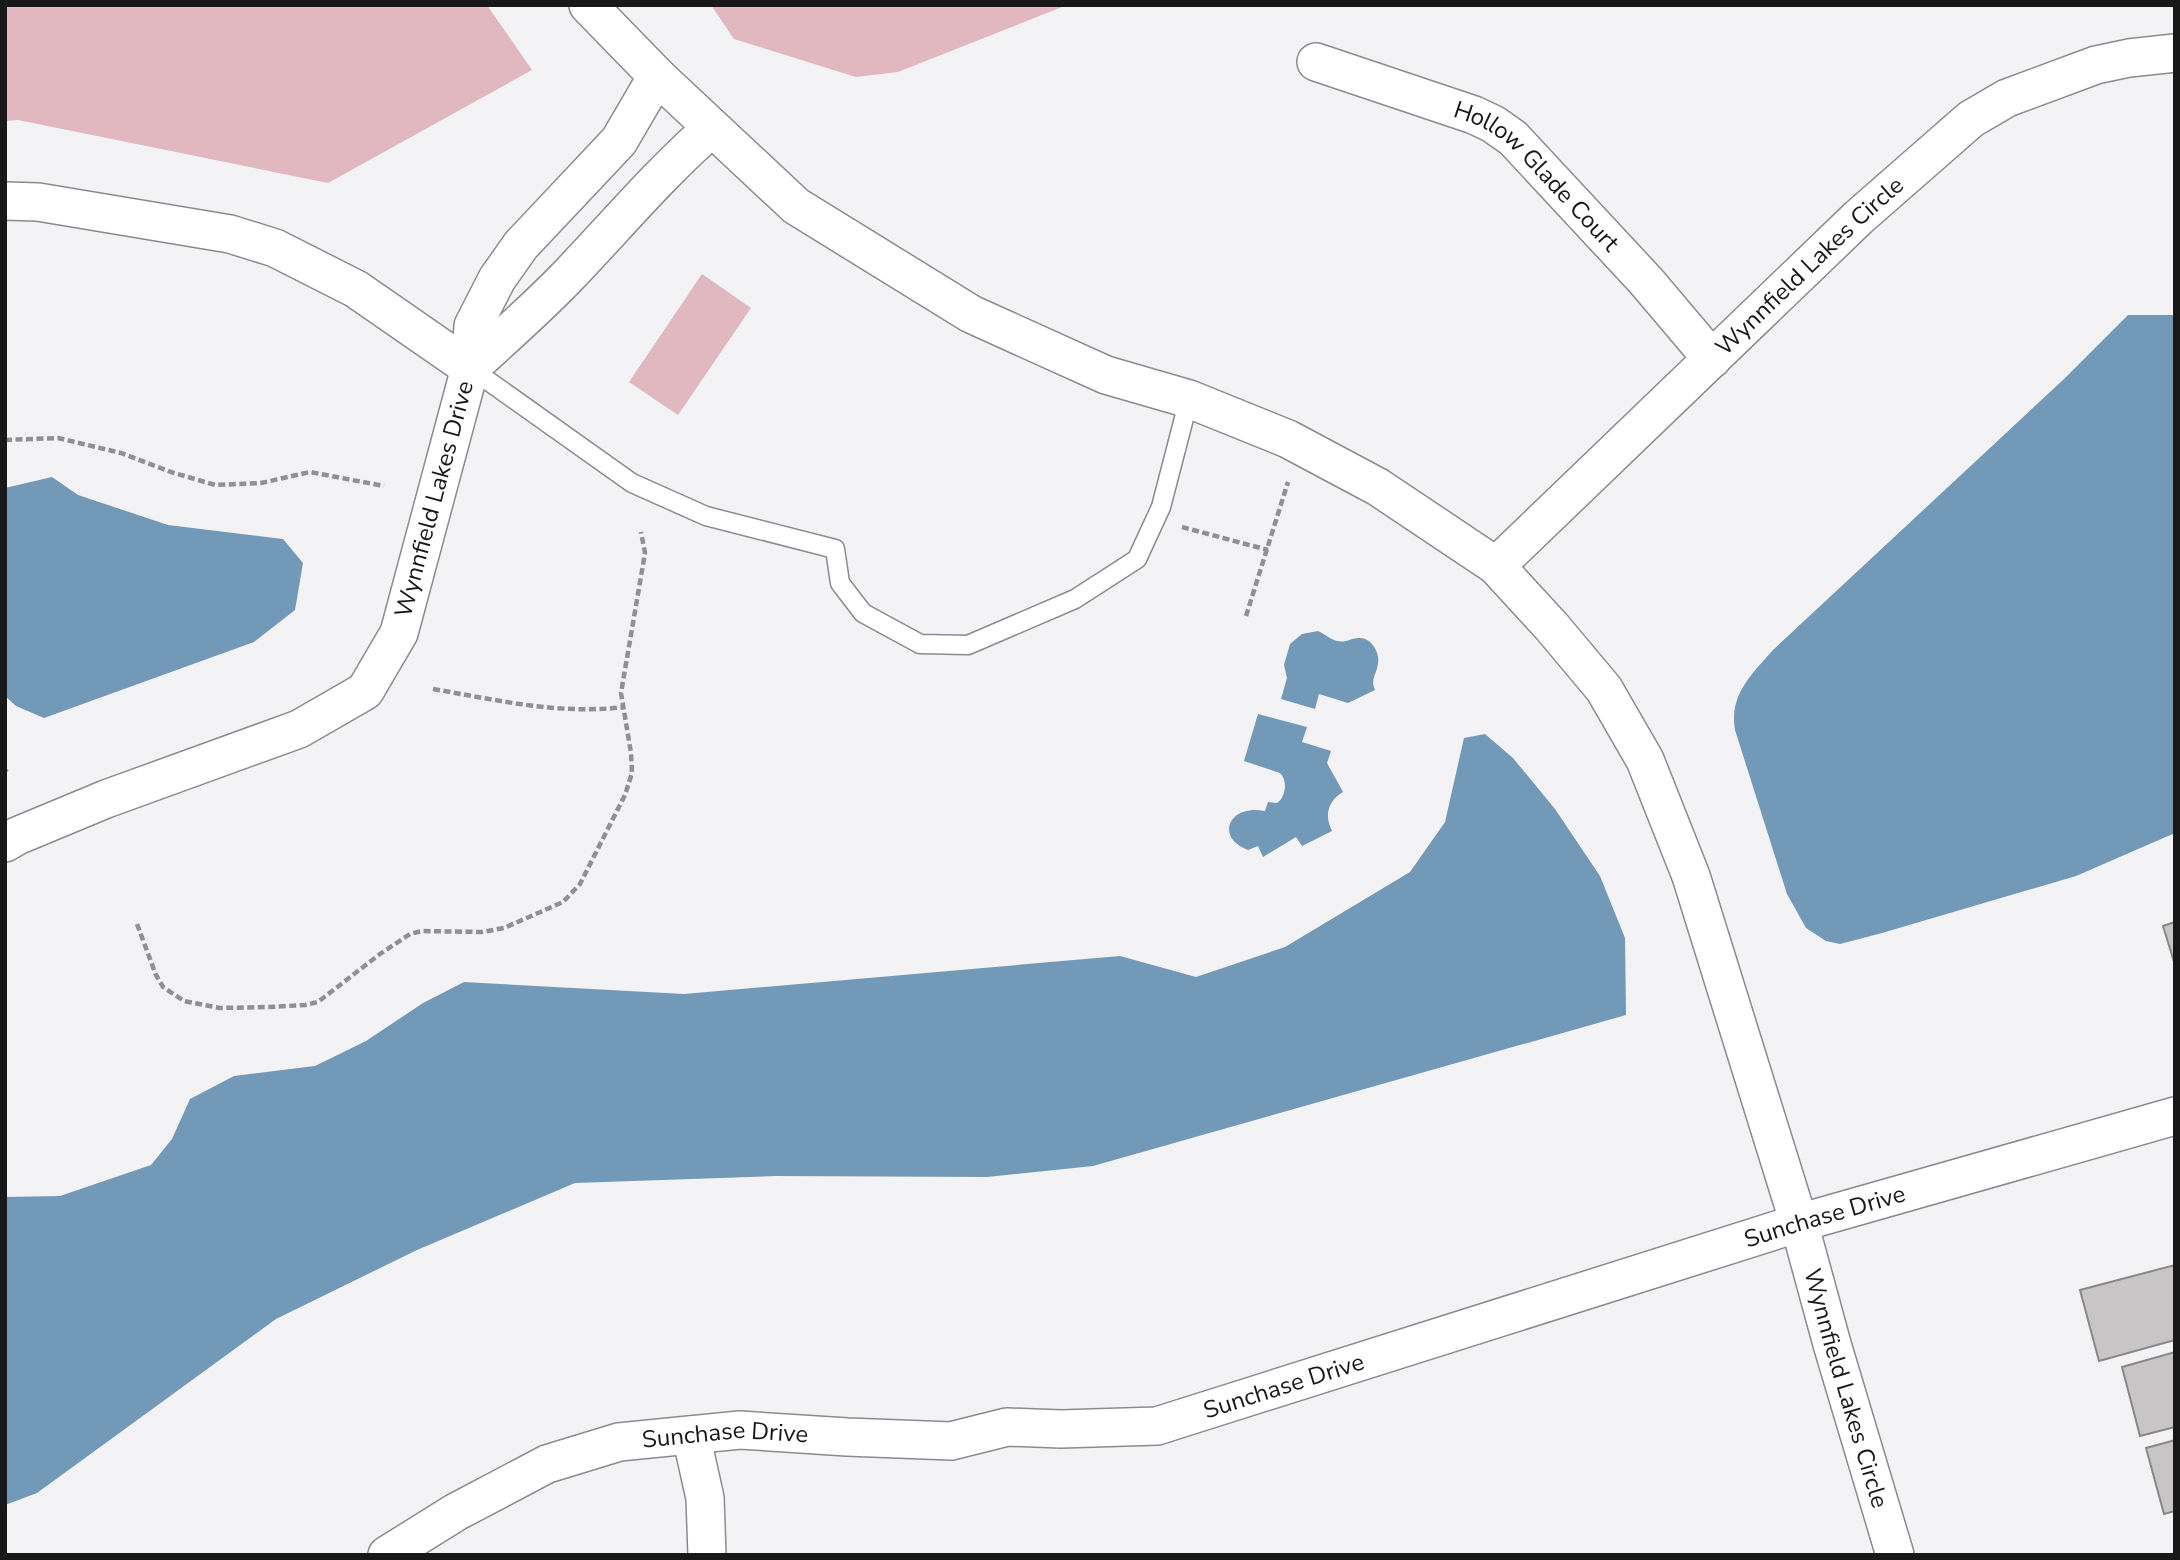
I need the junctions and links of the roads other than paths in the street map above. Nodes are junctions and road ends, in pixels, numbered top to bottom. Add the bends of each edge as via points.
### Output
1 (588, 5) edge
2 (2175, 53) edge
3 (1316, 62) dead end
4 (657, 76) junction
5 (712, 128) junction
6 (5, 201) edge
7 (1712, 359) junction
8 (470, 368) junction
9 (1189, 399) junction
10 (1496, 566) junction
11 (5, 843) edge
12 (2175, 1116) edge
13 (1799, 1223) junction
14 (691, 1435) junction
15 (387, 1555) edge
16 (707, 1555) edge
17 (1895, 1555) edge

1 - 4 street, Wynnfield Lakes Circle
2 - 7 street, Wynnfield Lakes Circle via 2096,65 2007,98 1971,119 1859,217
3 - 7 street, Hollow Glade Court via 1474,115 1513,138
4 - 5 street, Wynnfield Lakes Circle
4 - 8 street via 619,141 521,245 497,279 474,326
5 - 8 street via 675,160 522,322
5 - 9 street, Wynnfield Lakes Circle via 796,206 971,314 1106,375
6 - 8 street, Wynnfield Lakes Drive via 38,202 230,234 275,248 356,289
7 - 10 street, Wynnfield Lakes Circle
8 - 9 lane via 632,483 706,516 835,549 840,583 863,613 920,644 968,645 1075,599 1137,559 1161,507
8 - 11 street, Wynnfield Lakes Drive via 399,633 365,691 299,729 106,799
9 - 10 street, Wynnfield Lakes Circle via 1288,439 1378,487
10 - 13 street, Wynnfield Lakes Circle via 1604,689 1645,760 1691,876
12 - 13 street, Sunchase Drive
13 - 14 street, Sunchase Drive via 1157,1426 1007,1427 951,1441 740,1430
13 - 17 street, Wynnfield Lakes Circle
14 - 15 street, Sunchase Drive via 619,1443 547,1465 456,1512
14 - 16 street via 705,1498

